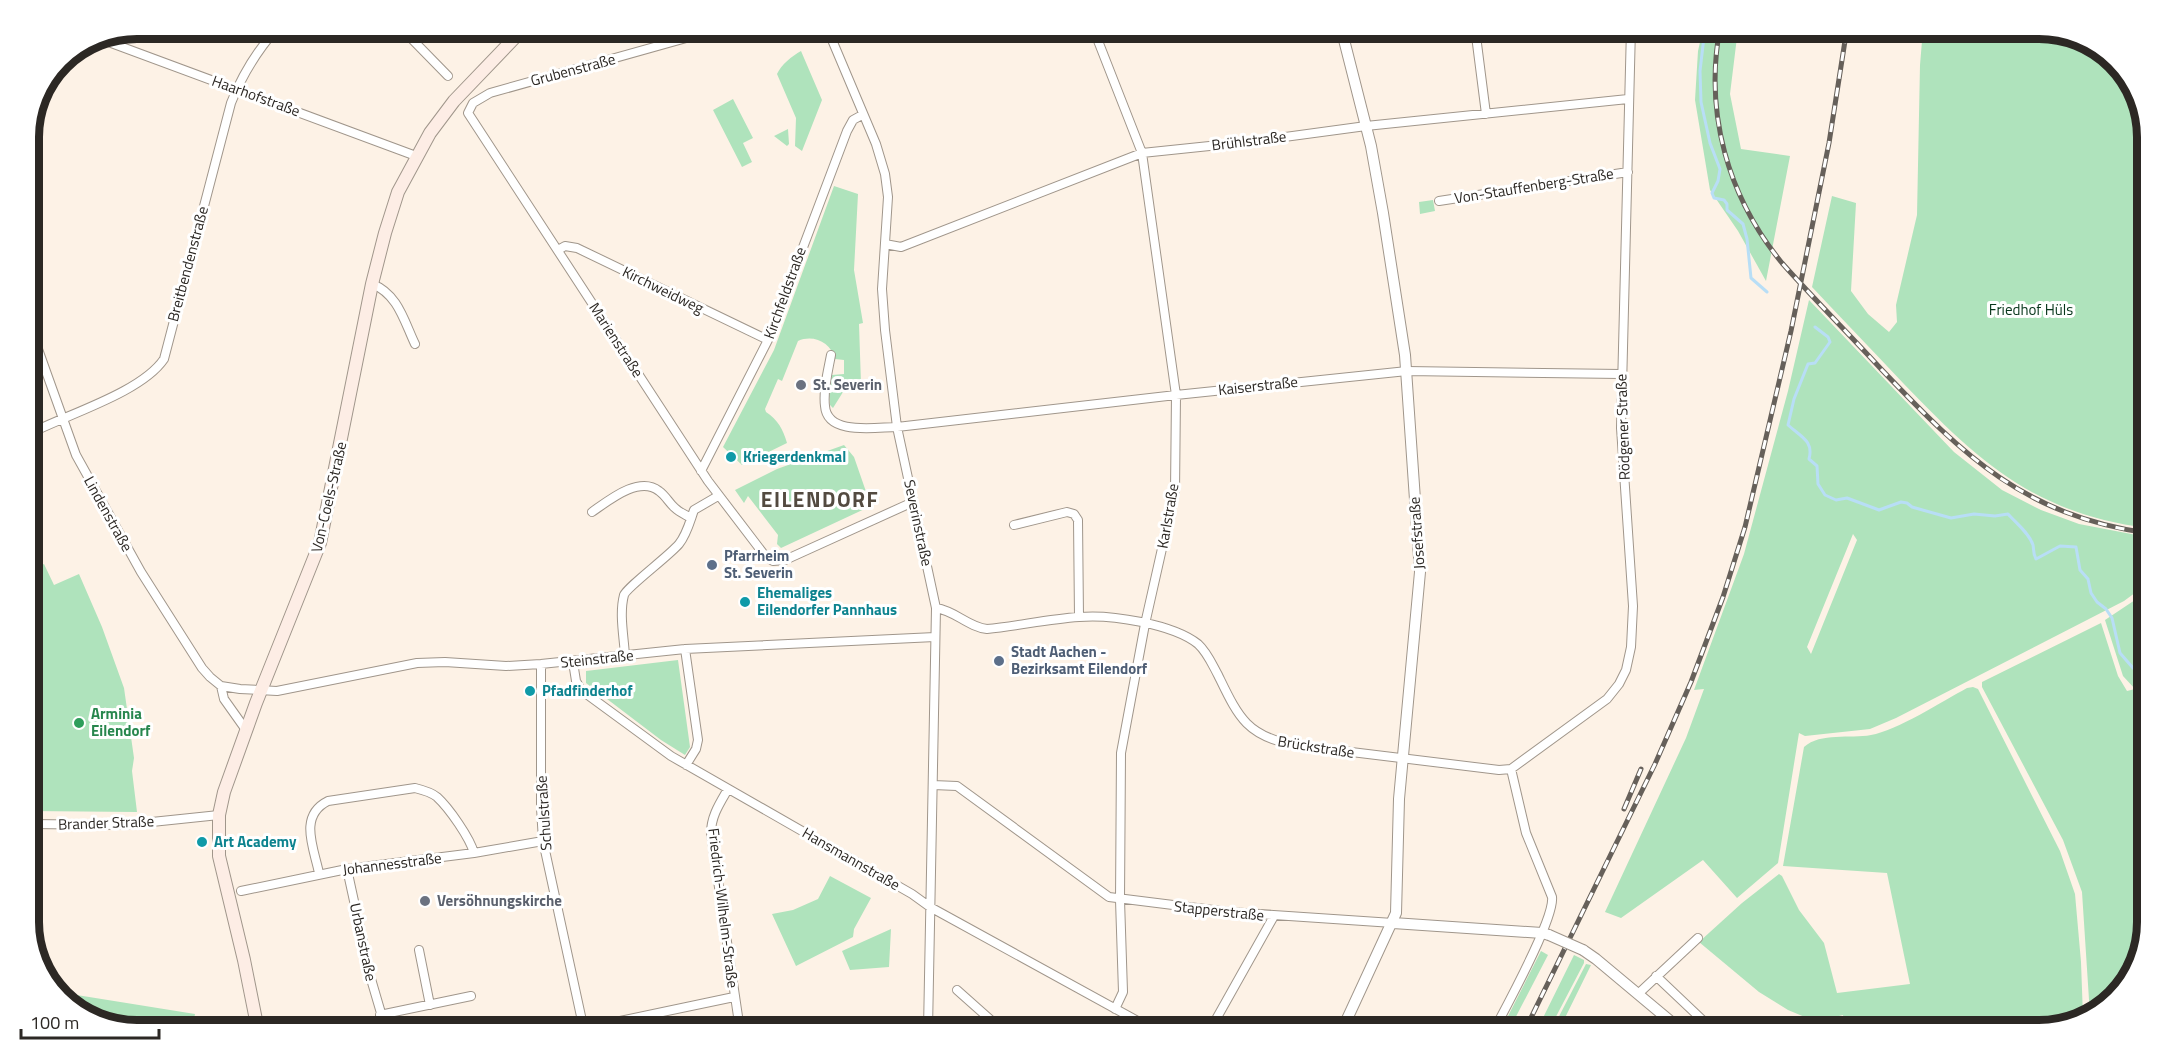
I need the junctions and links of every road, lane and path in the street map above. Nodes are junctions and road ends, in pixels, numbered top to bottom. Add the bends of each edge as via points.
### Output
1 (267, 39) edge
2 (412, 39) edge
3 (514, 39) edge
4 (683, 39) edge
5 (832, 39) edge
6 (1097, 39) edge
7 (1344, 39) edge
8 (1476, 39) edge
9 (1631, 39) edge
10 (111, 43) edge
11 (448, 76) dead end
12 (236, 89) junction
13 (1628, 99) junction
14 (468, 112) joint
15 (1486, 114) junction
16 (862, 115) junction
17 (1366, 126) junction
18 (1142, 153) junction
19 (416, 156) junction
20 (1628, 172) junction
21 (1439, 201) dead end
22 (885, 244) junction
23 (558, 250) junction
24 (372, 284) junction
25 (768, 340) junction
26 (415, 344) dead end
27 (39, 353) edge
28 (831, 355) dead end
29 (1407, 371) junction
30 (1621, 374) junction
31 (1176, 395) junction
32 (61, 418) junction
33 (897, 427) junction
34 (39, 429) edge
35 (701, 471) junction
36 (718, 496) junction
37 (913, 502) junction
38 (592, 512) dead end
39 (691, 518) junction
40 (1014, 525) dead end
41 (936, 608) junction
42 (1079, 616) junction
43 (1145, 624) junction
44 (935, 637) junction
45 (685, 649) junction
46 (625, 656) junction
47 (573, 662) junction
48 (541, 664) junction
49 (221, 686) junction
50 (261, 691) junction
51 (246, 730) junction
52 (1402, 759) junction
53 (686, 765) junction
54 (1511, 769) junction
55 (933, 785) junction
56 (728, 789) junction
57 (219, 815) junction
58 (39, 824) edge
59 (543, 841) junction
60 (474, 854) junction
61 (347, 869) junction
62 (320, 873) junction
63 (241, 891) dead end
64 (1120, 900) junction
65 (930, 907) junction
66 (1274, 916) junction
67 (1393, 923) junction
68 (1545, 934) junction
69 (1698, 938) dead end
70 (419, 950) dead end
71 (1656, 976) junction
72 (957, 990) dead end
73 (1638, 994) junction
74 (471, 996) dead end
75 (734, 997) junction
76 (430, 1005) junction
77 (1115, 1009) junction
78 (380, 1015) junction
79 (1665, 1017) junction
80 (256, 1020) edge
81 (382, 1020) edge
82 (580, 1020) edge
83 (628, 1020) edge
84 (738, 1020) edge
85 (928, 1020) edge
86 (991, 1020) edge
87 (1135, 1020) edge
88 (1216, 1020) edge
89 (1347, 1020) edge
90 (1499, 1020) edge
91 (1663, 1020) edge
92 (1669, 1020) edge
93 (1702, 1020) edge

1 - 12 street, Breitbendenstraße
2 - 11 street
3 - 19 main road, Von-Coels-Straße via 454,102
4 - 14 street, Grubenstraße via 490,93 473,103
5 - 16 street, Severinstraße
6 - 18 street, Karlstraße
7 - 17 street, Josefstraße
8 - 15 street
9 - 13 street, Rödgener Straße
10 - 12 street, Haarhofstraße
12 - 19 street, Haarhofstraße
12 - 32 street, Breitbendenstraße via 164,359 149,375
13 - 15 street, Brühlstraße
13 - 20 street, Rödgener Straße
14 - 23 street, Marienstraße
15 - 17 street, Brühlstraße
16 - 22 street, Severinstraße via 885,174
16 - 25 street, Kirchfeldstraße via 853,120 847,131
17 - 18 street, Brühlstraße
17 - 29 street, Josefstraße
18 - 22 street, Brühlstraße via 900,247
18 - 31 street, Karlstraße
19 - 24 main road, Von-Coels-Straße via 398,192
20 - 21 street, Von-Stauffenberg-Straße
20 - 30 street, Rödgener Straße
22 - 33 street, Severinstraße via 882,288
23 - 25 street, Kirchweidweg via 565,246 577,248
23 - 35 street, Marienstraße
24 - 26 street via 392,296
24 - 50 main road, Von-Coels-Straße via 320,543
25 - 35 street, Kirchfeldstraße
27 - 32 street, Lindenstraße
28 - 33 street, Kaiserstraße via 825,407 828,416 842,427
29 - 30 street, Kaiserstraße
29 - 31 street, Kaiserstraße
29 - 52 street, Josefstraße via 1420,572
30 - 54 street, Rödgener Straße via 1633,606 1626,670 1607,699
31 - 33 street, Kaiserstraße
31 - 43 street, Karlstraße via 1175,491
32 - 34 street, Breitbendenstraße
32 - 49 street, Lindenstraße via 76,455 141,572 202,668
33 - 37 street, Severinstraße
35 - 36 street, Marienstraße
36 - 37 street, Marienstraße via 760,551 773,561 784,560
36 - 39 street via 694,510
37 - 41 street, Severinstraße
38 - 39 street via 630,489 646,486 657,489
39 - 46 street via 679,543 624,595
40 - 42 street via 1066,512 1074,514 1078,520
41 - 42 street, Brückstraße via 987,629
41 - 44 street, Severinstraße
42 - 43 street, Brückstraße
43 - 52 street, Brückstraße via 1169,630 1199,645 1237,712 1260,735 1294,745
43 - 64 street, Karlstraße via 1121,753
44 - 45 street, Steinstraße
44 - 55 street, Severinstraße
45 - 46 street, Steinstraße
45 - 53 street via 698,740
46 - 47 street, Steinstraße
47 - 48 street, Steinstraße
47 - 53 street, Hansmannstraße via 581,690 657,748
48 - 50 street, Steinstraße via 417,663
48 - 59 street, Schulstraße
49 - 50 street
49 - 51 street, Lindenstraße via 224,699
50 - 51 main road, Von-Coels-Straße
51 - 57 main road, Von-Coels-Straße
52 - 54 street, Brückstraße
52 - 67 street, Josefstraße
53 - 56 street, Hansmannstraße
54 - 68 street via 1526,833 1552,897
55 - 64 street, Stapperstraße via 957,786 1109,897
55 - 65 street, Severinstraße
56 - 65 street, Hansmannstraße
56 - 75 street, Friedrich-Wilhelm-Straße via 715,812 711,833
57 - 58 street, Brander Straße via 123,825
57 - 80 main road, Von-Coels-Straße via 219,856
59 - 60 street, Johannesstraße
59 - 82 street, Schulstraße
60 - 61 street, Johannesstraße
60 - 62 street via 471,842 437,797 415,788 319,805 310,819 310,831
61 - 62 street, Johannesstraße
61 - 78 street, Urbanstraße
62 - 63 street, Johannesstraße
64 - 66 street, Stapperstraße
64 - 77 street, Karlstraße via 1123,992
65 - 77 street, Hansmannstraße
65 - 85 street, Severinstraße
66 - 67 street, Stapperstraße
66 - 88 street
67 - 68 street, Stapperstraße
67 - 89 street, Josefstraße
68 - 73 street, Stapperstraße, bridge via 1583,950
68 - 90 street
69 - 71 street
70 - 76 street
71 - 73 street
71 - 93 street
72 - 86 street
73 - 79 street, Stapperstraße
74 - 76 street
75 - 83 street
75 - 84 street, Friedrich-Wilhelm-Straße
76 - 78 street
77 - 87 street, Hansmannstraße
78 - 81 street, Urbanstraße
79 - 91 street
79 - 92 street, Stapperstraße

